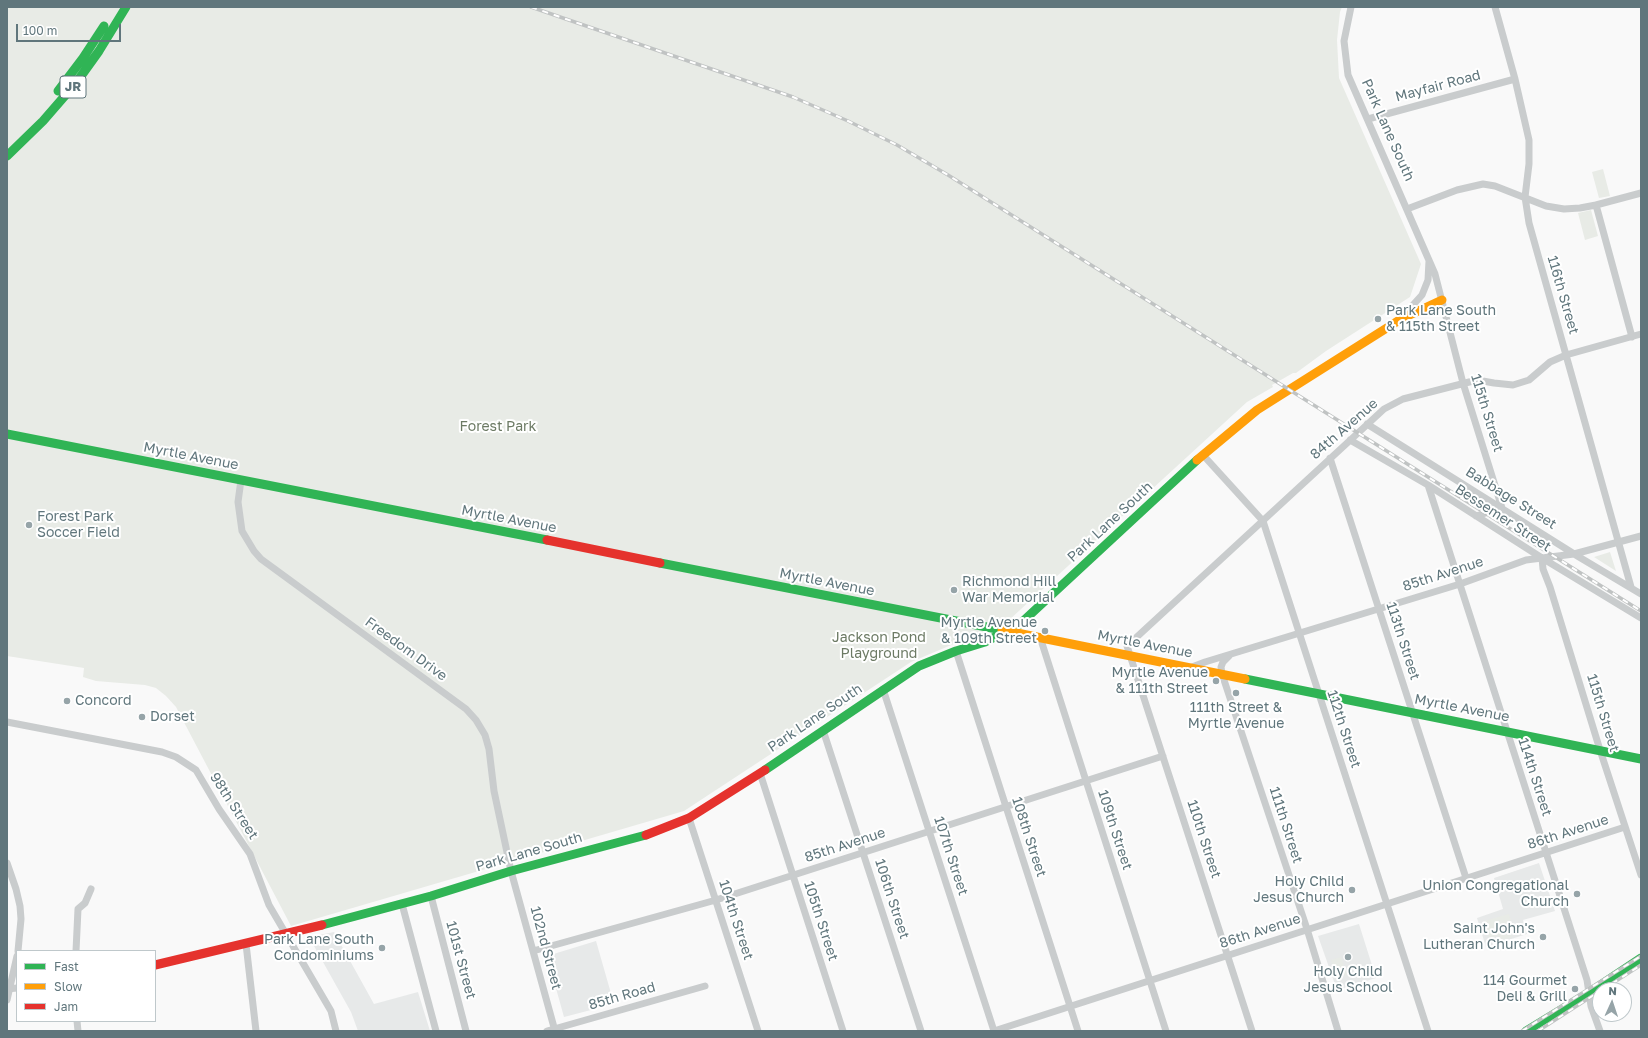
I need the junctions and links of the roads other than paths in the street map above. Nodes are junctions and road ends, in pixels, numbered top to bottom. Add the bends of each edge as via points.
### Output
1 (115, 7) edge
2 (126, 7) edge
3 (1351, 7) edge
4 (1495, 7) edge
5 (1515, 79) junction
6 (1368, 119) junction
7 (7, 144) edge
8 (7, 156) edge
9 (1641, 193) edge
10 (1525, 197) junction
11 (1596, 205) junction
12 (1407, 209) junction
13 (1429, 259) junction
14 (1442, 300) junction
15 (1401, 319) junction
16 (1641, 334) edge
17 (1632, 337) junction
18 (1566, 355) junction
19 (1463, 383) junction
20 (1367, 424) junction
21 (7, 434) edge
22 (1350, 440) junction
23 (1203, 455) junction
24 (1330, 458) junction
25 (241, 480) junction
26 (1428, 485) junction
27 (1502, 508) junction
28 (1476, 516) junction
29 (1263, 521) junction
30 (1641, 536) edge
31 (1617, 542) junction
32 (1574, 554) junction
33 (1542, 558) junction
34 (1460, 584) junction
35 (1630, 587) junction
36 (1641, 594) edge
37 (1379, 608) junction
38 (1641, 618) edge
39 (1007, 631) junction
40 (1300, 633) junction
41 (1040, 637) junction
42 (956, 651) junction
43 (1232, 654) junction
44 (1131, 656) junction
45 (1192, 668) junction
46 (1222, 674) junction
47 (883, 689) junction
48 (1319, 694) junction
49 (1414, 713) junction
50 (7, 722) edge
51 (823, 730) junction
52 (1507, 731) junction
53 (1600, 750) junction
54 (1163, 756) junction
55 (1641, 758) edge
56 (760, 773) junction
57 (1085, 781) junction
58 (1006, 807) junction
59 (689, 818) junction
60 (1625, 827) junction
61 (929, 831) junction
62 (863, 853) junction
63 (1546, 853) junction
64 (7, 863) edge
65 (511, 871) junction
66 (793, 875) junction
67 (1641, 876) edge
68 (1466, 878) junction
69 (91, 889) dead end
70 (430, 896) junction
71 (716, 900) junction
72 (402, 904) junction
73 (1387, 904) junction
74 (1307, 930) junction
75 (287, 934) junction
76 (246, 944) junction
77 (18, 950) edge
78 (76, 950) edge
79 (533, 951) junction
80 (1228, 955) junction
81 (1641, 958) edge
82 (16, 960) edge
83 (156, 965) edge
84 (1150, 981) junction
85 (705, 986) dead end
86 (8, 989) edge
87 (1590, 992) junction
88 (7, 1000) edge
89 (1070, 1006) junction
90 (554, 1030) edge
91 (256, 1031) edge
92 (336, 1031) edge
93 (436, 1031) edge
94 (466, 1031) edge
95 (547, 1031) edge
96 (758, 1031) edge
97 (843, 1031) edge
98 (921, 1031) edge
99 (994, 1031) edge
100 (1078, 1031) edge
101 (1166, 1031) edge
102 (1252, 1031) edge
103 (1338, 1031) edge
104 (1428, 1031) edge
105 (1526, 1031) edge
106 (1600, 1031) edge

1 - 7 main road, JR via 68,78 35,117
2 - 8 main road, JR via 72,88 39,126
3 - 6 street, Park Lane South via 1344,41 1348,75
4 - 5 street, 116th Street
5 - 6 street, Mayfair Road
5 - 10 street, 116th Street via 1529,140
6 - 12 street, Park Lane South
9 - 11 street
10 - 11 street via 1546,206 1564,209
10 - 12 street via 1483,184 1457,190
10 - 18 street, 116th Street via 1529,223
11 - 17 street
12 - 13 street, Park Lane South
13 - 14 street, Park Lane South
13 - 15 street, Park Lane South via 1428,280 1422,295
14 - 15 main road, Park Lane South
14 - 19 street, 115th Street
15 - 23 main road, Park Lane South via 1257,410
16 - 17 street, 84th Avenue
17 - 18 street, 84th Avenue
18 - 19 street, 84th Avenue via 1550,362 1529,380 1513,385 1478,380
18 - 31 street, 116th Street
19 - 20 street, 84th Avenue via 1403,399
19 - 27 street, 115th Street
20 - 22 street, 84th Avenue
20 - 27 street, Babbage Street
21 - 25 main road, Myrtle Avenue
22 - 24 street, 84th Avenue
22 - 26 street, Bessemer Street
23 - 29 street, 112th Street
23 - 39 main road, Park Lane South via 1020,624
24 - 29 street, 84th Avenue
24 - 37 street, 113th Street
25 - 39 main road, Myrtle Avenue
25 - 65 street, Freedom Drive via 238,502 242,531 261,560 416,671 466,709 476,720 485,735 489,749 494,791
26 - 28 street, Bessemer Street
26 - 34 street, 114th Street
27 - 28 street
27 - 32 street, Babbage Street
28 - 33 street, Bessemer Street
29 - 40 street, 112th Street
29 - 44 street, 84th Avenue via 1127,646
30 - 31 street, 85th Avenue
31 - 32 street, 85th Avenue
31 - 35 street, 116th Street
32 - 33 street, 85th Avenue
32 - 35 street, Babbage Street
33 - 34 street, 85th Avenue via 1526,560
33 - 38 street, Bessemer Street
33 - 53 street, 115th Street via 1543,569
34 - 37 street, 85th Avenue
34 - 52 street, 114th Street
35 - 36 street, Babbage Street
37 - 40 street, 85th Avenue
37 - 49 street, 113th Street
39 - 41 main road, Myrtle Avenue
39 - 42 main road, Park Lane South via 985,642
40 - 43 street, 85th Avenue
40 - 48 street, 112th Street
41 - 44 main road, Myrtle Avenue
41 - 57 street, 109th Street
42 - 47 main road, Park Lane South via 919,666
42 - 58 street, 108th Street
43 - 45 street, 85th Avenue
43 - 46 street via 1223,662
44 - 45 main road, Myrtle Avenue
44 - 54 street, 110th Street
45 - 46 main road, Myrtle Avenue
46 - 48 main road, Myrtle Avenue
46 - 74 street, 111th Street
47 - 51 main road, Park Lane South
47 - 61 street, 107th Street
48 - 49 main road, Myrtle Avenue
48 - 73 street, 112th Street
49 - 52 main road, Myrtle Avenue
49 - 68 street, 113th Street
50 - 75 street, 98th Street via 162,752 190,765 196,770 250,854 269,905
51 - 56 main road, Park Lane South
51 - 62 street, 106th Street
52 - 53 main road, Myrtle Avenue
52 - 63 street, 114th Street
53 - 55 main road, Myrtle Avenue
53 - 60 street, 115th Street
54 - 57 street, 85th Avenue
54 - 80 street, 110th Street
56 - 59 main road, Park Lane South
56 - 66 street, 105th Street
57 - 58 street, 85th Avenue
57 - 84 street, 109th Street
58 - 61 street, 85th Avenue
58 - 89 street, 108th Street
59 - 65 main road, Park Lane South via 648,834
59 - 71 street, 104th Street
60 - 63 street, 86th Avenue
60 - 67 street, 115th Street
61 - 62 street, 85th Avenue
61 - 99 street, 107th Street
62 - 66 street, 85th Avenue
62 - 98 street, 106th Street
63 - 68 street, 86th Avenue
63 - 87 street, 114th Street
64 - 77 street via 20,906
65 - 70 main road, Park Lane South
65 - 79 street, 102nd Street
66 - 71 street, 85th Avenue
66 - 97 street, 105th Street
68 - 73 street, 86th Avenue
69 - 78 street via 85,903 78,909
70 - 72 main road, Park Lane South
70 - 94 street, 101st Street
71 - 79 street, 85th Avenue
71 - 96 street, 104th Street
72 - 75 main road, Park Lane South
72 - 93 street
73 - 74 street, 86th Avenue
73 - 104 street, 112th Street
74 - 80 street, 86th Avenue
74 - 103 street, 111th Street
75 - 76 main road, Park Lane South
75 - 92 street, 98th Street via 331,1011
76 - 83 main road, Park Lane South
76 - 91 street
79 - 90 street, 102nd Street
80 - 84 street, 86th Avenue
80 - 102 street, 110th Street
81 - 87 main road
82 - 86 street
84 - 89 street, 86th Avenue
84 - 101 street, 109th Street
85 - 90 street, 85th Road
86 - 88 street
87 - 105 main road
87 - 106 street, 114th Street via 1591,1006
89 - 99 street, 86th Avenue
89 - 100 street, 108th Street
90 - 95 street, 85th Road

